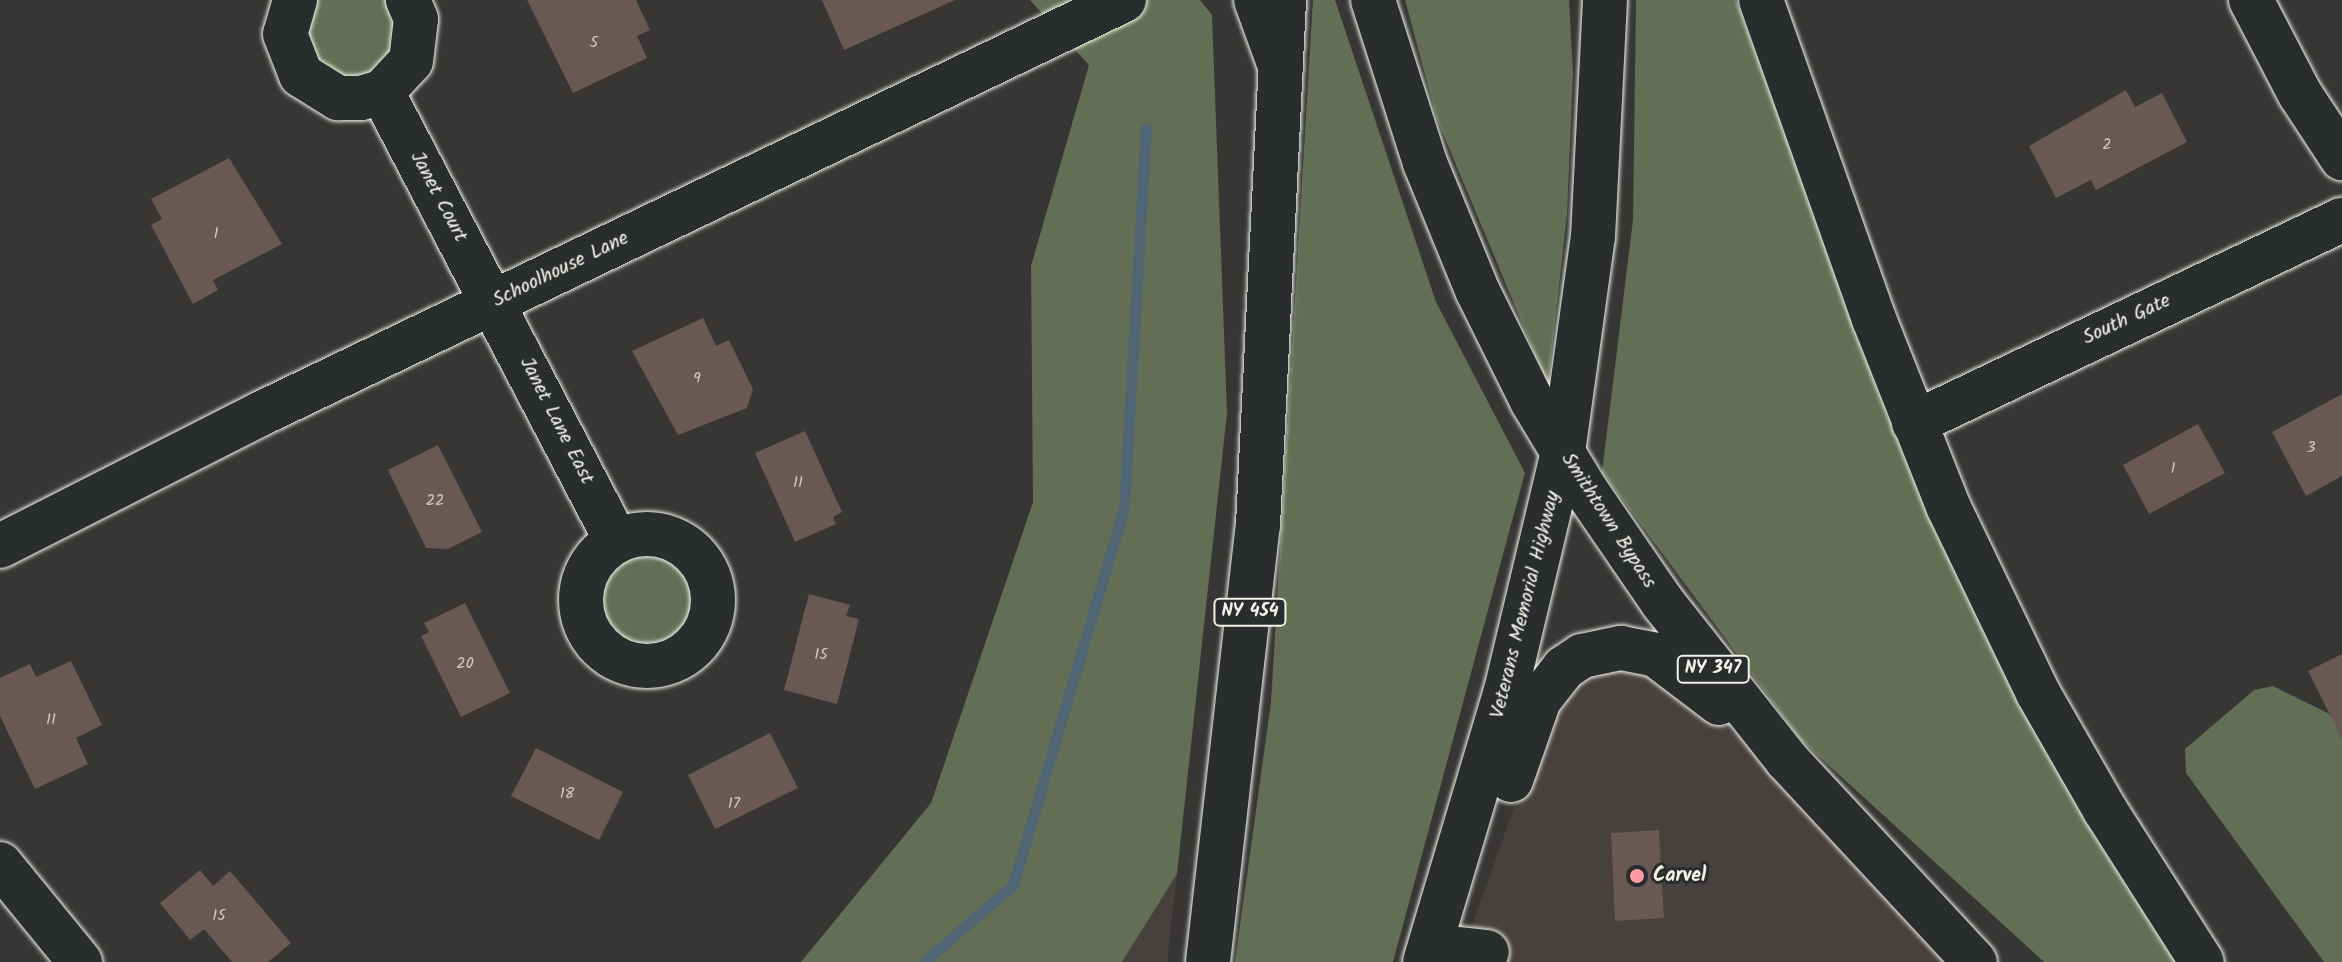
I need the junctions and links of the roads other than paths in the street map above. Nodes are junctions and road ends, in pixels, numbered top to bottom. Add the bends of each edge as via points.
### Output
1 (295, 0) edge
2 (408, 0) edge
3 (1124, 0) edge
4 (1256, 0) edge
5 (1284, 0) edge
6 (1373, 0) edge
7 (1605, 0) edge
8 (1761, 0) edge
9 (2251, 0) edge
10 (1282, 74) junction
11 (382, 92) junction
12 (2342, 158) edge
13 (2342, 220) edge
14 (494, 302) junction
15 (1914, 423) junction
16 (1563, 452) junction
17 (616, 540) dead end
18 (0, 546) edge
19 (1787, 760) junction
20 (0, 864) edge
21 (1456, 956) edge
22 (80, 962) edge
23 (1208, 962) edge
24 (1975, 962) edge
25 (2202, 962) edge

1 - 11 main road via 285,34 301,75 338,98
2 - 11 main road via 417,41 399,79
3 - 14 main road, Schoolhouse Lane
4 - 10 main road
5 - 10 main road, NY 454
6 - 16 main road, Smithtown Bypass / NY 347 via 1450,227 1505,350
7 - 16 main road, Veterans Memorial Highway via 1593,237
8 - 15 main road
9 - 12 main road via 2300,94
10 - 23 main road, NY 454 via 1258,525
11 - 14 main road, Janet Court
13 - 15 main road, South Gate
14 - 17 main road, Janet Lane East
14 - 18 main road, Schoolhouse Lane
15 - 25 main road via 1960,533 2038,693
16 - 19 main road, Smithtown Bypass / NY 347 via 1663,603
16 - 21 main road, Veterans Memorial Highway via 1506,691
19 - 21 main road via 1656,655 1621,648 1582,656 1564,668 1539,700
19 - 24 main road, Smithtown Bypass / NY 347
20 - 22 main road

